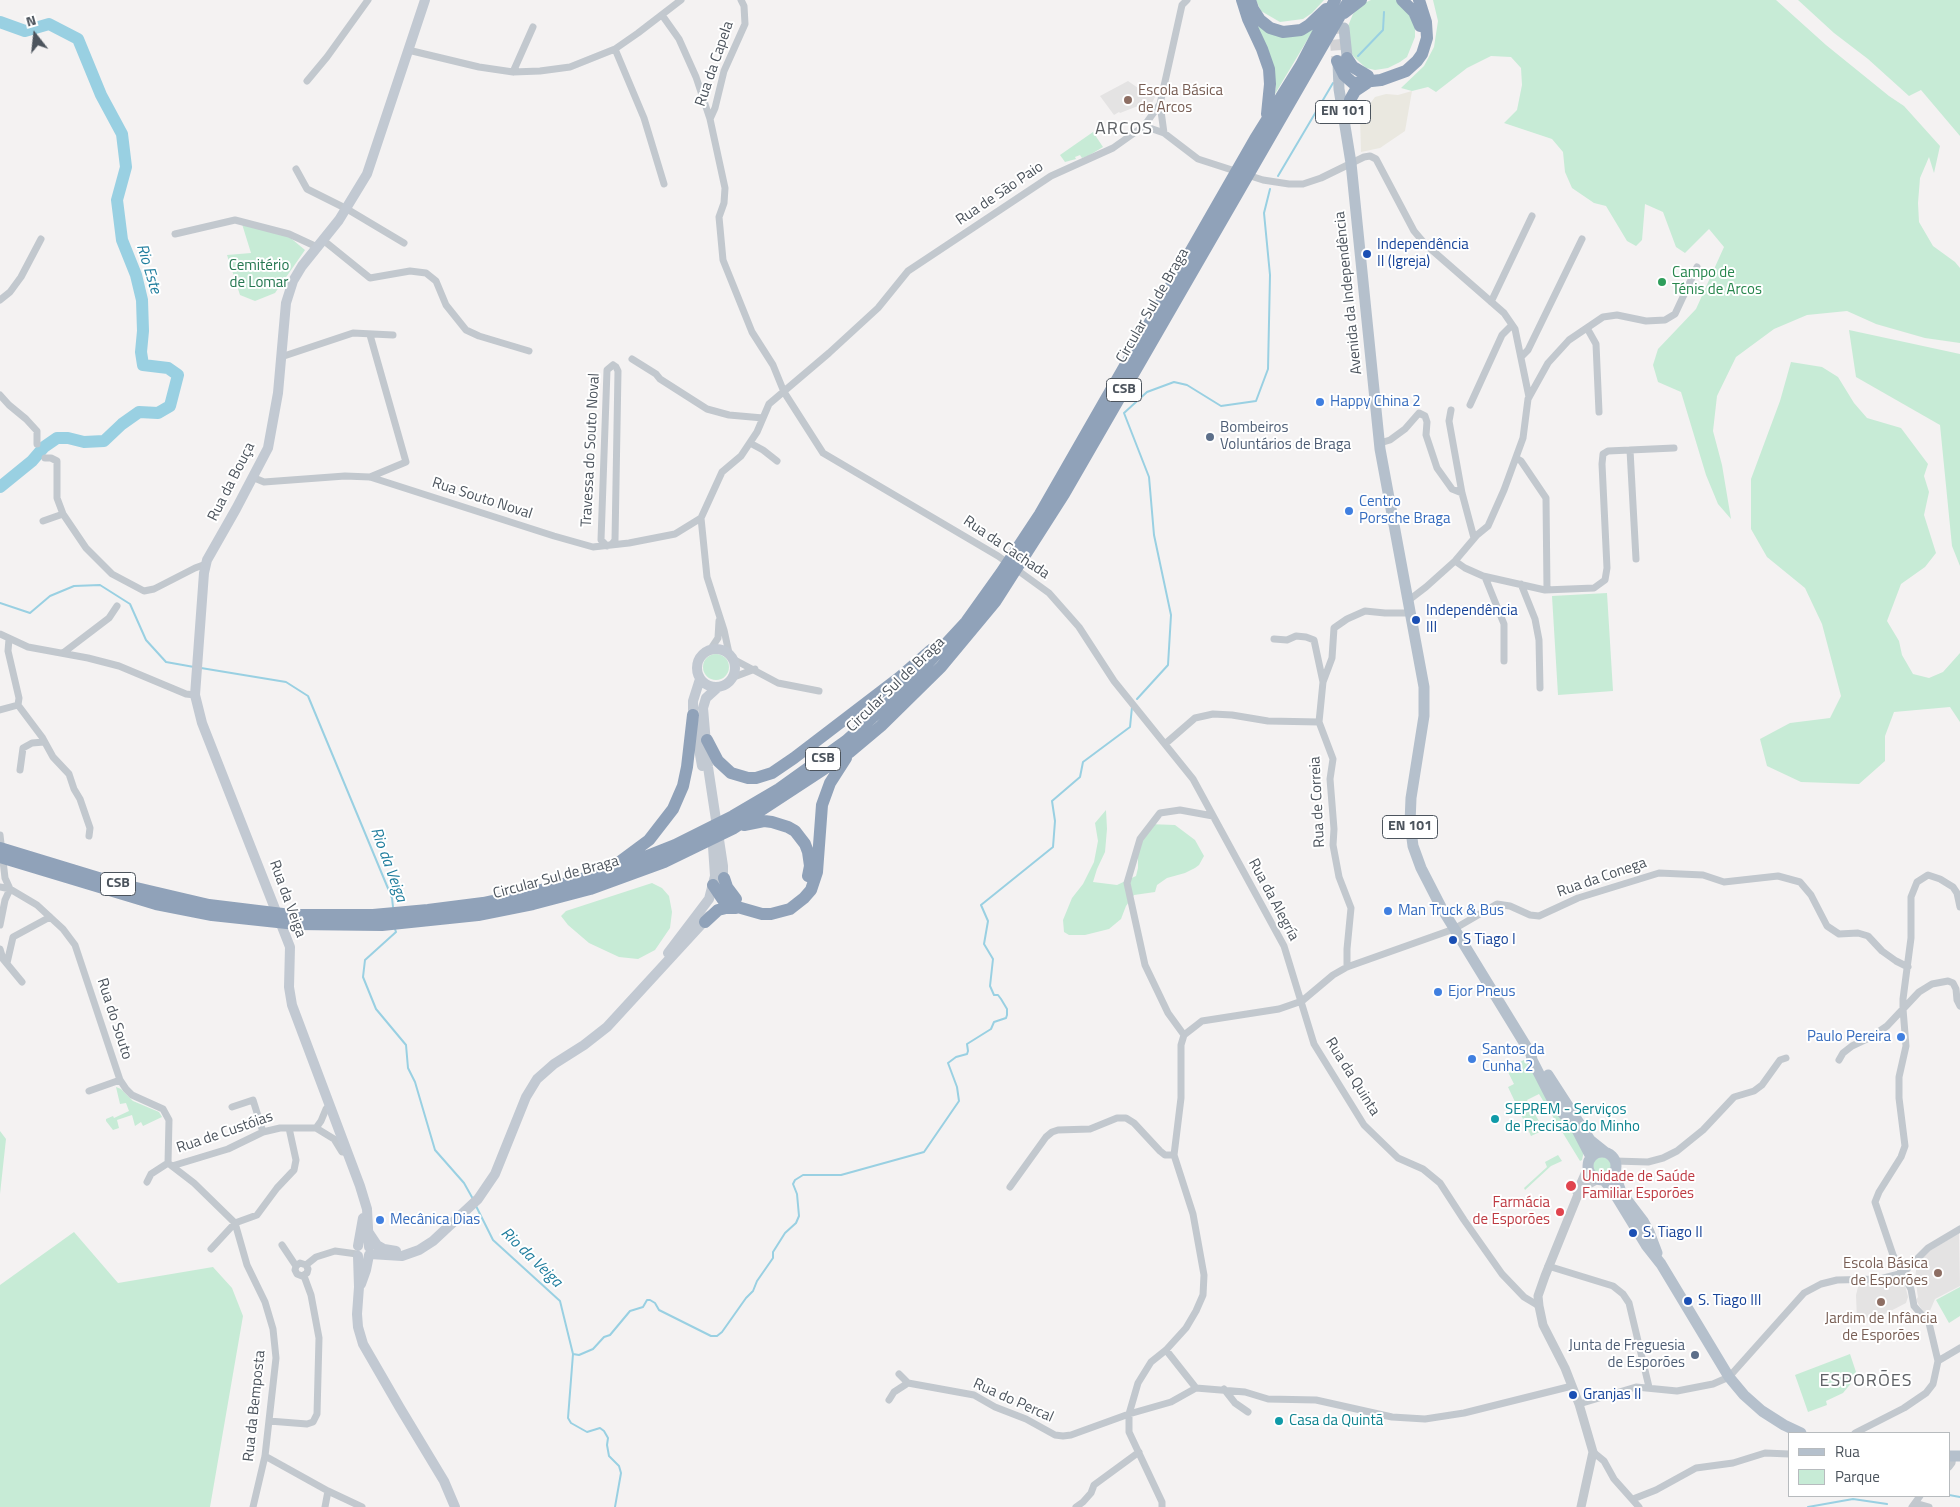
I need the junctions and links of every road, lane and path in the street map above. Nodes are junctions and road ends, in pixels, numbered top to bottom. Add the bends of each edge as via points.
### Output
1 (368, 0) edge
2 (425, 0) edge
3 (681, 0) edge
4 (741, 0) edge
5 (1242, 0) edge
6 (1250, 0) edge
7 (1335, 0) edge
8 (1349, 0) edge
9 (1361, 0) edge
10 (1402, 0) edge
11 (1418, 0) edge
12 (1184, 1) edge
13 (662, 15) junction
14 (1342, 22) junction
15 (533, 27) dead end
16 (615, 49) junction
17 (408, 50) junction
18 (1342, 59) junction
19 (513, 72) junction
20 (1367, 79) junction
21 (307, 80) dead end
22 (1344, 84) junction
23 (1350, 100) junction
24 (1160, 104) junction
25 (710, 119) junction
26 (1264, 123) junction
27 (1144, 126) junction
28 (1164, 133) junction
29 (1260, 142) junction
30 (1351, 163) junction
31 (296, 169) dead end
32 (664, 184) dead end
33 (347, 209) junction
34 (1532, 216) dead end
35 (175, 234) dead end
36 (41, 239) dead end
37 (1582, 239) dead end
38 (320, 244) junction
39 (404, 244) dead end
40 (1697, 267) dead end
41 (0, 300) edge
42 (1491, 302) junction
43 (1512, 325) junction
44 (1587, 328) junction
45 (370, 335) junction
46 (393, 335) dead end
47 (529, 350) dead end
48 (1522, 356) junction
49 (281, 357) junction
50 (632, 359) dead end
51 (784, 392) junction
52 (0, 395) edge
53 (1529, 397) junction
54 (1470, 405) dead end
55 (1451, 410) dead end
56 (1599, 412) dead end
57 (763, 418) junction
58 (605, 431) junction
59 (617, 431) junction
60 (750, 443) junction
61 (1380, 443) junction
62 (38, 444) dead end
63 (1674, 448) dead end
64 (1630, 450) junction
65 (45, 458) dead end
66 (1516, 458) junction
67 (777, 461) dead end
68 (370, 477) junction
69 (252, 478) junction
70 (603, 488) junction
71 (616, 488) junction
72 (1462, 493) junction
73 (62, 514) junction
74 (701, 518) junction
75 (43, 521) dead end
76 (1474, 538) junction
77 (607, 546) junction
78 (1636, 559) dead end
79 (1455, 561) junction
80 (206, 564) junction
81 (1006, 576) junction
82 (1485, 577) junction
83 (1521, 584) junction
84 (1547, 590) junction
85 (1408, 600) junction
86 (117, 606) dead end
87 (1411, 613) junction
88 (719, 618) junction
89 (0, 634) edge
90 (9, 639) junction
91 (1274, 639) dead end
92 (710, 650) junction
93 (63, 653) junction
94 (731, 656) junction
95 (1504, 661) dead end
96 (755, 669) junction
97 (734, 677) junction
98 (700, 679) junction
99 (1323, 682) junction
100 (717, 688) junction
101 (1540, 688) dead end
102 (819, 691) dead end
103 (195, 696) junction
104 (18, 705) junction
105 (0, 710) edge
106 (693, 715) junction
107 (1319, 722) junction
108 (707, 740) junction
109 (44, 742) junction
110 (1165, 744) junction
111 (850, 752) junction
112 (20, 770) dead end
113 (1213, 816) junction
114 (734, 822) junction
115 (0, 835) edge
116 (89, 836) dead end
117 (694, 842) junction
118 (0, 848) edge
119 (0, 857) edge
120 (608, 870) junction
121 (0, 887) edge
122 (10, 889) junction
123 (717, 889) junction
124 (557, 892) junction
125 (737, 904) junction
126 (1960, 907) edge
127 (238, 914) junction
128 (50, 917) junction
129 (705, 922) junction
130 (0, 925) edge
131 (1454, 928) junction
132 (0, 949) edge
133 (7, 963) junction
134 (1908, 966) junction
135 (1347, 967) junction
136 (22, 982) dead end
137 (634, 997) junction
138 (1302, 1001) junction
139 (1960, 1006) edge
140 (1903, 1008) junction
141 (1184, 1035) junction
142 (1531, 1054) junction
143 (1786, 1058) dead end
144 (1839, 1060) dead end
145 (120, 1080) junction
146 (89, 1091) dead end
147 (330, 1106) junction
148 (232, 1107) dead end
149 (289, 1128) junction
150 (316, 1128) junction
151 (263, 1132) junction
152 (347, 1152) junction
153 (1605, 1152) junction
154 (1174, 1155) junction
155 (1590, 1162) junction
156 (170, 1164) junction
157 (1614, 1166) junction
158 (1601, 1179) junction
159 (147, 1182) dead end
160 (1010, 1188) dead end
161 (1577, 1197) junction
162 (364, 1202) junction
163 (235, 1223) junction
164 (1960, 1229) edge
165 (369, 1233) junction
166 (282, 1245) dead end
167 (211, 1249) dead end
168 (364, 1251) junction
169 (385, 1252) junction
170 (1661, 1264) junction
171 (306, 1265) junction
172 (296, 1266) junction
173 (1548, 1266) junction
174 (366, 1270) junction
175 (1903, 1274) junction
176 (304, 1276) junction
177 (359, 1287) junction
178 (1538, 1306) junction
179 (1960, 1348) edge
180 (1166, 1350) junction
181 (1938, 1361) junction
182 (899, 1374) dead end
183 (1729, 1377) junction
184 (908, 1383) junction
185 (1572, 1386) junction
186 (1649, 1387) junction
187 (1196, 1388) junction
188 (1224, 1389) junction
189 (889, 1400) dead end
190 (1579, 1404) junction
191 (1248, 1412) dead end
192 (1129, 1414) junction
193 (269, 1421) junction
194 (1799, 1432) edge
195 (1856, 1432) edge
196 (1139, 1452) junction
197 (1593, 1452) junction
198 (1788, 1454) edge
199 (266, 1456) junction
200 (328, 1491) junction
201 (1632, 1499) junction
202 (1913, 1505) edge
203 (253, 1507) edge
204 (325, 1507) edge
205 (362, 1507) edge
206 (455, 1507) edge
207 (1076, 1507) edge
208 (1162, 1507) edge
209 (1581, 1507) edge
210 (1639, 1507) edge
211 (1929, 1507) edge

1 - 21 street via 327,58
2 - 17 main road, Rua da Bouça
3 - 13 street
4 - 25 street, Rua da Capela via 745,24 724,71
5 - 26 highway via 1269,69 1270,94
6 - 7 highway via 1264,24 1275,30 1292,32 1309,25
7 - 26 highway, Circular Sul de Braga / CSB via 1301,65
8 - 14 highway, Circular Sul de Braga / CSB
9 - 14 highway
10 - 20 highway via 1419,22 1418,46 1411,58 1399,68
11 - 20 highway via 1427,30 1425,46 1417,61 1400,75
12 - 24 street, Rua de São Paio
13 - 16 street
13 - 25 street via 679,39
14 - 18 main road
14 - 29 highway, Circular Sul de Braga / CSB
15 - 19 street
16 - 19 street via 570,67
16 - 32 street via 644,118
17 - 19 street
17 - 33 main road, Rua da Bouça via 368,174
18 - 20 highway
18 - 22 highway
20 - 22 highway
20 - 23 highway
22 - 23 main road, Avenida da Independência / EN 101
22 - 30 main road, Avenida da Independência / EN 101
23 - 30 main road, Avenida da Independência / EN 101
24 - 27 street, Rua de São Paio
24 - 28 street
25 - 51 street, Rua da Capela via 725,188 719,218 723,260 752,332 773,365
26 - 29 highway, Circular Sul de Braga / CSB
27 - 28 street
27 - 51 street, Rua de São Paio via 1113,148 1051,176 908,271 878,308
28 - 30 street via 1198,159 1263,180 1303,184
29 - 81 highway, Circular Sul de Braga / CSB via 1243,183 1050,518
30 - 42 street via 1370,156 1376,159 1414,231
30 - 61 main road, Avenida da Independência / EN 101
31 - 33 street via 307,189
33 - 38 main road, Rua da Bouça
33 - 39 street
34 - 42 street
35 - 38 street via 235,220
36 - 41 street via 21,277
37 - 48 street via 1528,350
38 - 47 street via 370,278 410,271 426,273 436,281 446,305 466,330
38 - 49 main road, Rua da Bouça via 293,281 286,303
40 - 44 street via 1675,314 1665,320 1646,321 1617,315 1603,317
42 - 43 street
43 - 48 street
43 - 54 street via 1502,335
44 - 53 street via 1569,340 1548,363
44 - 56 street via 1596,344
45 - 46 street
45 - 49 street via 353,333
45 - 68 street via 406,462
48 - 53 street
49 - 69 main road, Rua da Bouça via 268,448
50 - 57 street via 707,409
51 - 57 street, Rua de São Paio via 769,404
51 - 110 street, Rua da Cachada via 823,453 998,556 1049,593 1079,627 1114,681
52 - 62 street via 37,431
53 - 66 street via 1523,438
55 - 72 street via 1449,421
57 - 60 street, Rua de São Paio
58 - 59 street
58 - 59 street, Travessa do Souto Noval via 607,370 613,365 618,371
58 - 70 street, Travessa do Souto Noval
59 - 71 street, Travessa do Souto Noval
60 - 67 street
60 - 74 street, Rua de São Paio via 741,456 722,472
61 - 72 street via 1405,429 1419,413 1424,416 1426,435 1437,468 1452,489
61 - 85 main road, Avenida da Independência / EN 101
63 - 64 street
64 - 78 street
64 - 84 street via 1603,454 1605,580 1594,588
65 - 73 street via 58,461 57,498
66 - 76 street via 1488,526
66 - 84 street via 1546,498
68 - 69 street, Rua Souto Noval via 264,482
68 - 77 street, Rua Souto Noval via 554,536 593,547
69 - 80 main road, Rua da Bouça
70 - 71 street
70 - 77 street, Travessa do Souto Noval via 601,540
71 - 77 street, Travessa do Souto Noval via 614,540
72 - 76 street
73 - 75 street
73 - 80 street via 86,548 112,574 144,591
74 - 77 street, Rua Souto Noval via 675,534
74 - 88 street via 707,578
76 - 79 street
79 - 82 street
79 - 85 street
80 - 103 main road, Rua da Bouça
81 - 108 highway via 992,579 960,620 913,666 780,769 756,778 739,776 724,768
81 - 111 highway, Circular Sul de Braga / CSB via 978,624 941,667 902,707
81 - 114 highway, Circular Sul de Braga / CSB via 889,705 824,758
82 - 83 street
82 - 95 street via 1504,624
83 - 84 street
83 - 101 street via 1535,618
85 - 87 main road, Avenida da Independência / EN 101
86 - 93 street via 109,618
87 - 99 street, Rua de Correia via 1365,611 1334,628 1332,658
87 - 131 main road, Avenida da Independência / EN 101 via 1424,687 1424,716 1410,823 1413,846 1421,868
88 - 92 street via 718,638
88 - 94 street
89 - 90 street
90 - 93 street via 28,647
90 - 104 street via 8,651
91 - 99 street via 1287,640 1296,636 1314,640
92 - 94 main road via 723,650
92 - 98 main road via 698,662
93 - 103 street via 119,666
94 - 96 street
94 - 97 main road via 736,668
96 - 97 street
96 - 102 street via 778,683
97 - 100 main road
98 - 100 main road via 707,686
98 - 106 main road via 693,701
99 - 107 street, Rua de Correia
100 - 108 main road via 704,704
103 - 147 main road, Rua da Veiga via 202,723 290,947 292,1005
104 - 105 street
104 - 109 street
106 - 120 highway via 687,768 673,809 649,840
106 - 123 main road via 714,846
107 - 110 street via 1268,721 1212,714 1195,718
107 - 135 street, Rua de Correia via 1333,759 1330,779 1333,845 1339,877 1351,908
108 - 123 main road
109 - 112 street via 23,748
109 - 116 street via 70,774 90,828
110 - 113 street, Rua da Cachada via 1193,779
111 - 114 highway, Circular Sul de Braga / CSB
111 - 125 highway via 830,783 822,805 817,872 811,890 798,904 781,912 762,914
113 - 138 street, Rua da Alegría via 1284,946
113 - 141 street via 1180,810 1160,813 1140,839 1127,883 1145,965 1168,1014
114 - 117 highway, Circular Sul de Braga / CSB
114 - 125 highway via 781,824 795,831 805,844 810,859 806,883 788,902 770,907
115 - 122 street
117 - 120 highway, Circular Sul de Braga / CSB
117 - 124 highway, Circular Sul de Braga / CSB via 613,882
118 - 127 highway, Circular Sul de Braga / CSB via 154,894
119 - 127 highway, Circular Sul de Braga / CSB via 156,904
120 - 124 highway, Circular Sul de Braga / CSB
121 - 122 street, Rua do Souto
122 - 128 street, Rua do Souto
122 - 130 street via 4,900
123 - 125 highway via 727,904
123 - 125 highway via 727,887
123 - 129 main road via 715,907
123 - 137 main road
124 - 127 highway, Circular Sul de Braga / CSB via 373,915
125 - 129 highway via 718,910
126 - 134 street via 1953,887 1940,879 1928,875 1918,882 1911,897 1912,938
128 - 133 street via 13,937
128 - 145 street, Rua do Souto via 75,945
129 - 137 main road
131 - 134 street, Rua da Conega via 1497,904 1539,916 1578,898 1660,873 1703,876 1724,882 1778,876 1800,882 1812,895 1827,926 1839,934 1858,932 1868,936 1882,951
131 - 135 street, Rua da Conega
131 - 142 main road, EN 101
132 - 133 street via 2,959
133 - 136 street
134 - 140 street
135 - 138 street, Rua da Conega
137 - 169 main road via 607,1027 537,1079 526,1097 495,1174 478,1199 419,1250 402,1256
138 - 141 street via 1264,1012 1202,1022
138 - 178 street, Rua da Quinta via 1314,1044 1364,1125 1398,1158 1423,1169 1440,1183 1502,1274 1524,1297
139 - 140 street via 1956,1000 1956,989 1948,980 1919,992
140 - 144 street via 1887,1026 1852,1046
140 - 175 street via 1906,1046 1899,1077 1899,1098 1906,1146 1875,1202
141 - 154 street
142 - 153 main road, EN 101 via 1590,1140
142 - 155 main road, EN 101 via 1554,1103 1577,1130
143 - 157 street via 1780,1060 1762,1085 1734,1098 1678,1151 1648,1162
145 - 146 street
145 - 156 street, Rua do Souto via 132,1095 162,1109 169,1120
147 - 150 street
147 - 152 main road, Rua da Veiga
148 - 151 street via 252,1100
149 - 150 street, Rua de Custóias
149 - 151 street, Rua de Custóias
149 - 163 street via 296,1160 294,1170 257,1215
150 - 152 street via 334,1139 342,1152
151 - 156 street, Rua de Custóias via 228,1149
152 - 162 main road, Rua da Veiga
153 - 155 main road via 1597,1153
153 - 157 main road, EN 101 via 1611,1155
154 - 160 street via 1160,1151 1134,1123 1126,1118 1116,1118 1090,1129 1052,1132
154 - 180 street via 1193,1214 1204,1275 1203,1295 1196,1311
155 - 158 main road, EN 101 via 1591,1174
155 - 161 street
156 - 159 street via 151,1174
156 - 163 street, Rua da Bemposta
157 - 158 main road via 1610,1177
157 - 170 main road, EN 101 via 1621,1192 1649,1232
158 - 161 street via 1585,1186
158 - 170 main road, EN 101 via 1613,1190
161 - 173 street
162 - 165 main road, Rua da Veiga
162 - 168 main road, Rua da Veiga
163 - 167 street
163 - 193 street, Rua da Bemposta via 247,1265 265,1302 273,1329 276,1358
164 - 175 street via 1928,1248
165 - 168 main road, Rua da Veiga
165 - 169 main road
166 - 172 street
168 - 169 main road
168 - 171 street via 335,1251 316,1257
168 - 174 main road
168 - 177 main road
169 - 174 main road
170 - 183 main road, EN 101
171 - 172 street
171 - 176 street via 308,1271
172 - 176 street via 297,1274
173 - 178 street
173 - 186 street via 1612,1286 1623,1294 1629,1303
174 - 177 main road
175 - 181 street via 1914,1306 1928,1323
175 - 183 street via 1880,1279 1837,1280 1804,1293
176 - 193 street via 311,1295 318,1338 317,1414 313,1422 306,1424
177 - 206 main road via 358,1327 364,1344 441,1475
178 - 185 street
179 - 181 street
180 - 187 street
180 - 192 street via 1151,1362 1138,1383
181 - 195 street via 1926,1393
182 - 184 street
183 - 186 street via 1684,1391
183 - 194 main road, EN 101 via 1762,1410
184 - 189 street via 894,1392
184 - 192 street, Rua do Percal via 974,1395 1055,1435 1071,1435
185 - 188 street via 1464,1413 1425,1419 1392,1417 1316,1400 1268,1398
185 - 190 street
186 - 190 street via 1636,1386
187 - 188 street
187 - 192 street, Rua do Percal via 1170,1402
188 - 191 street
190 - 197 street
192 - 196 street via 1129,1432
193 - 199 street, Rua da Bemposta
196 - 207 street via 1094,1485 1084,1502
196 - 208 street
197 - 201 street via 1604,1461 1614,1479
197 - 209 street
198 - 201 street via 1765,1453 1734,1463 1696,1468
199 - 200 street
199 - 203 street, Rua da Bemposta
200 - 204 street
200 - 205 street
201 - 210 street
202 - 211 street

